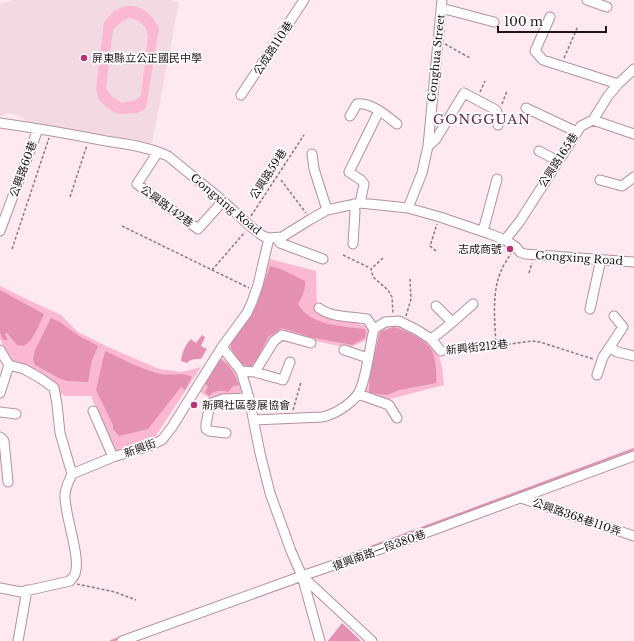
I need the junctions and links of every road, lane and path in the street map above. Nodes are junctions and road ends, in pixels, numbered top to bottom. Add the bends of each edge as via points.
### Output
1 (304, 0) edge
2 (587, 0) edge
3 (442, 4) edge
4 (607, 7) dead end
5 (550, 17) dead end
6 (494, 22) dead end
7 (578, 26) dead end
8 (438, 40) junction
9 (470, 58) dead end
10 (561, 65) junction
11 (634, 69) edge
12 (485, 81) dead end
13 (618, 84) junction
14 (507, 91) dead end
15 (241, 95) dead end
16 (476, 100) junction
17 (526, 108) dead end
18 (496, 110) junction
19 (380, 111) junction
20 (350, 116) dead end
21 (593, 120) junction
22 (0, 123) edge
23 (397, 124) dead end
24 (498, 124) dead end
25 (38, 129) junction
26 (52, 131) junction
27 (577, 132) junction
28 (634, 134) edge
29 (304, 135) dead end
30 (89, 138) junction
31 (428, 146) junction
32 (539, 151) dead end
33 (158, 152) junction
34 (312, 154) dead end
35 (558, 161) junction
36 (634, 177) edge
37 (497, 179) dead end
38 (281, 180) dead end
39 (600, 180) dead end
40 (70, 198) dead end
41 (223, 201) junction
42 (357, 204) junction
43 (408, 208) junction
44 (327, 210) junction
45 (440, 217) junction
46 (311, 219) junction
47 (248, 224) junction
48 (122, 226) dead end
49 (0, 231) edge
50 (483, 231) junction
51 (273, 238) junction
52 (505, 240) junction
53 (353, 244) dead end
54 (516, 247) junction
55 (12, 249) dead end
56 (436, 251) dead end
57 (343, 255) dead end
58 (534, 255) junction
59 (384, 258) dead end
60 (323, 259) dead end
61 (601, 260) junction
62 (634, 262) edge
63 (371, 269) junction
64 (212, 271) junction
65 (529, 273) dead end
66 (410, 279) dead end
67 (256, 291) junction
68 (473, 304) dead end
69 (436, 306) dead end
70 (319, 308) dead end
71 (590, 309) dead end
72 (614, 316) dead end
73 (394, 321) junction
74 (452, 322) junction
75 (404, 323) junction
76 (374, 329) junction
77 (431, 339) junction
78 (311, 344) dead end
79 (496, 346) junction
80 (222, 347) junction
81 (610, 347) junction
82 (0, 350) edge
83 (344, 350) dead end
84 (441, 351) joint
85 (634, 356) edge
86 (368, 358) junction
87 (601, 361) junction
88 (290, 362) dead end
89 (9, 365) junction
90 (242, 371) junction
91 (255, 372) junction
92 (597, 375) dead end
93 (301, 382) dead end
94 (0, 393) edge
95 (358, 394) junction
96 (249, 398) junction
97 (93, 411) dead end
98 (0, 412) edge
99 (16, 414) dead end
100 (290, 417) junction
101 (397, 418) dead end
102 (254, 420) junction
103 (226, 433) dead end
104 (0, 437) edge
105 (634, 456) edge
106 (113, 458) junction
107 (72, 474) junction
108 (8, 482) dead end
109 (520, 498) junction
110 (634, 536) edge
111 (302, 576) junction
112 (70, 581) junction
113 (0, 588) edge
114 (27, 590) junction
115 (136, 600) dead end
116 (18, 641) edge
117 (122, 641) edge
118 (320, 641) edge
119 (372, 641) edge

1 - 15 street, 公成路110巷
2 - 4 street
3 - 6 street
3 - 8 street, Gonghua Street
5 - 10 street via 535,51 543,60
7 - 10 path
8 - 9 path
8 - 31 street, Gonghua Street
10 - 13 street
11 - 13 street, 公興路165巷
12 - 16 path
13 - 21 street, 公興路165巷
14 - 18 path via 502,104
16 - 18 street
16 - 31 street via 464,93 436,139
17 - 27 street
18 - 24 street
19 - 20 street via 361,103 357,104
19 - 23 street
19 - 42 street via 349,172 364,184
21 - 27 street, 公興路165巷 via 581,126
21 - 28 street
22 - 25 street, Gongxing Road
25 - 26 street, Gongxing Road
25 - 49 street, 公興路60巷
26 - 30 street, Gongxing Road
26 - 55 path
27 - 35 street, 公興路165巷
29 - 47 path, 公興路59巷
30 - 33 street, Gongxing Road
30 - 40 path
31 - 43 street, Gonghua Street via 422,173
32 - 35 street
33 - 41 street, Gongxing Road via 168,156
33 - 41 street, 公興路142巷 via 137,184 198,229
34 - 44 street via 314,170
35 - 52 street, 公興路165巷
36 - 39 street via 622,186
37 - 50 street
38 - 46 path
41 - 47 street, Gongxing Road
42 - 43 street, Gongxing Road
42 - 44 street, Gongxing Road
42 - 53 street
43 - 45 street, Gongxing Road
44 - 46 street, Gongxing Road
45 - 50 street, Gongxing Road
45 - 56 path via 430,246
46 - 51 street, Gongxing Road via 290,232
47 - 51 street, Gongxing Road via 263,236
47 - 64 path, 公興路59巷
48 - 64 path
50 - 52 street, Gongxing Road
51 - 60 street
51 - 67 street, 新興街
52 - 54 street, Gongxing Road
54 - 58 street, Gongxing Road via 520,252
54 - 79 path via 501,270 497,283 494,313
57 - 63 path
58 - 61 street, Gongxing Road
58 - 65 path
59 - 63 path
61 - 62 street, Gongxing Road
61 - 71 street
63 - 73 path via 373,277 392,297
64 - 67 path
66 - 75 path via 411,299
67 - 80 street, 新興街 via 247,313
68 - 74 street
69 - 74 street
70 - 76 street via 339,315 367,319
72 - 81 street via 623,327
73 - 75 street, 新興街212巷
73 - 76 street via 385,322
74 - 77 street
75 - 77 street, 新興街212巷
76 - 86 street
77 - 84 street, 新興街212巷
78 - 91 street via 282,335 274,341
79 - 84 path, 新興街212巷
79 - 87 path, 新興街212巷 via 540,342
80 - 90 street
80 - 106 street, 新興街 via 162,440
81 - 85 street via 616,352
81 - 87 street
82 - 89 street
83 - 86 street
86 - 95 street
87 - 92 street
88 - 91 street via 283,380
89 - 94 street
89 - 107 street via 40,378 54,388 60,433
90 - 91 street
90 - 96 street
93 - 100 path
95 - 100 street via 331,416
95 - 101 street via 389,404
96 - 102 street
96 - 103 street via 223,399 210,404 206,429
97 - 106 street
98 - 99 street
100 - 102 street
102 - 111 street via 270,493
104 - 108 street via 4,441
105 - 109 street, 復興南路一段380巷
106 - 107 street, 新興街
107 - 112 street via 65,494 66,512 76,553 74,577
109 - 110 street, 公興路368巷110弄
109 - 111 street, 復興南路一段380巷
111 - 117 street, 復興南路一段380巷
111 - 118 street
111 - 119 street
112 - 114 street
112 - 115 path
113 - 114 street via 21,592
114 - 116 street

